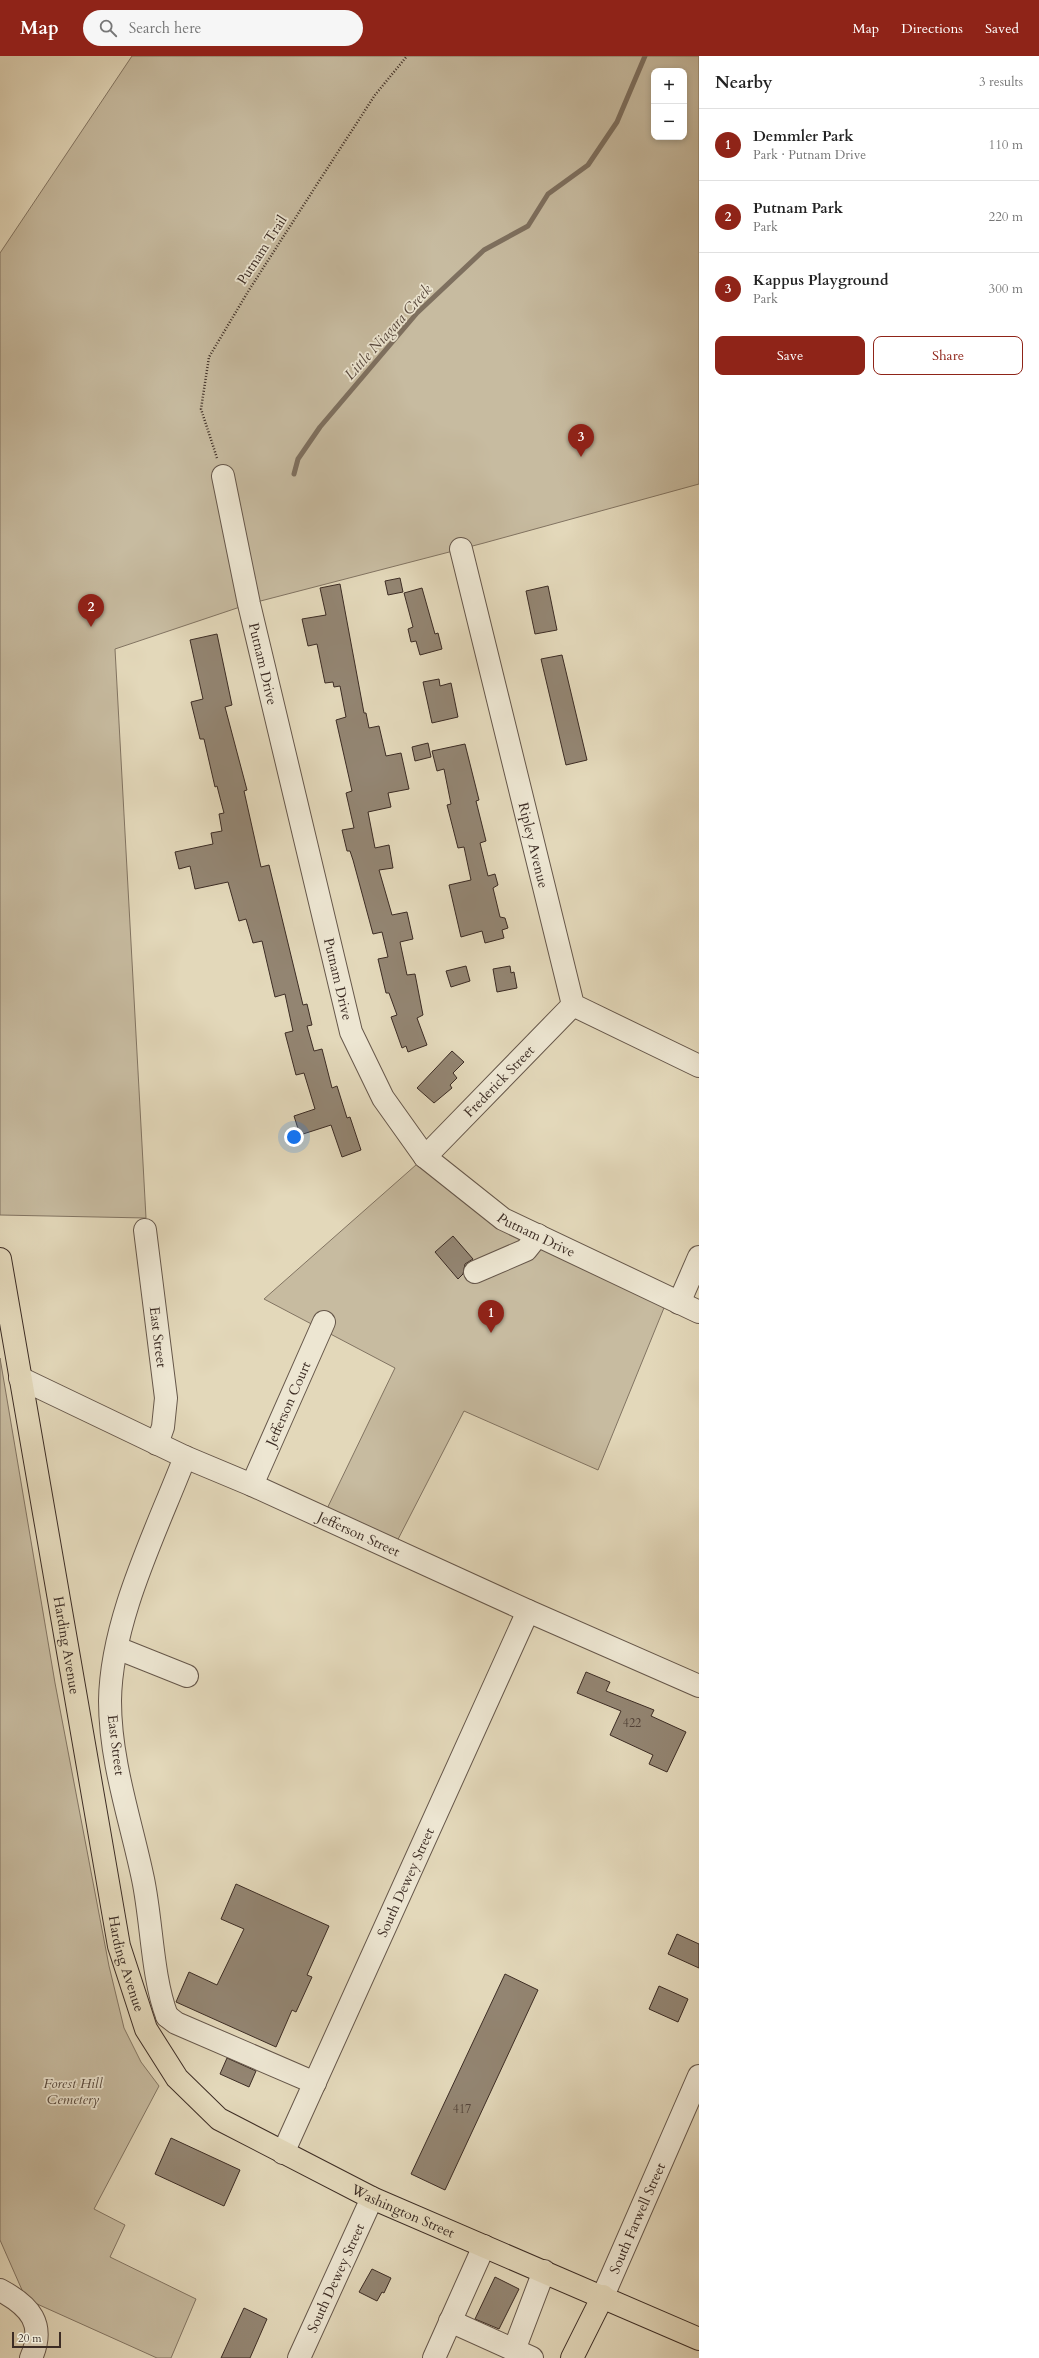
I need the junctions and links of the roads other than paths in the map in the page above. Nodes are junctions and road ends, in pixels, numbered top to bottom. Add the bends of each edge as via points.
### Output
1 (223, 476) road end
2 (461, 548) dead end
3 (573, 1005) junction
4 (699, 1066) edge
5 (425, 1157) junction
6 (145, 1230) dead end
7 (538, 1235) junction
8 (699, 1257) edge
9 (0, 1259) edge
10 (475, 1272) dead end
11 (679, 1303) junction
12 (699, 1312) edge
13 (324, 1322) dead end
14 (20, 1378) junction
15 (157, 1444) junction
16 (185, 1457) junction
17 (252, 1485) junction
18 (528, 1611) junction
19 (117, 1648) junction
20 (187, 1676) dead end
21 (699, 1686) edge
22 (167, 2016) junction
23 (146, 2028) junction
24 (699, 2076) edge
25 (315, 2083) junction
26 (283, 2153) junction
27 (372, 2198) junction
28 (484, 2246) junction
29 (544, 2271) junction
30 (0, 2290) edge
31 (603, 2296) junction
32 (450, 2321) junction
33 (699, 2338) edge
34 (523, 2354) edge
35 (31, 2358) edge
36 (299, 2358) edge
37 (434, 2358) edge
38 (572, 2358) edge

1 - 5 street, Putnam Drive via 249,604 351,1032 383,1098
2 - 3 street, Ripley Avenue
3 - 4 street
3 - 5 street, Frederick Street
5 - 7 street, Putnam Drive via 503,1218
6 - 15 street, East Street via 166,1398 163,1427
7 - 10 street via 526,1250
7 - 11 street, Putnam Drive
8 - 11 street
9 - 14 main road, Harding Avenue
11 - 12 street, Putnam Drive
13 - 17 street, Jefferson Court
14 - 15 street, Jefferson Street
14 - 23 main road, Harding Avenue via 119,1946
15 - 16 street, Jefferson Street
16 - 17 street, Jefferson Street
16 - 19 street, East Street via 128,1603
17 - 18 street, Jefferson Street
18 - 21 street, Jefferson Street
18 - 25 street, South Dewey Street
19 - 20 street
19 - 22 street, East Street via 111,1678 110,1703 122,1794 143,1879 160,1991
22 - 23 street
22 - 25 street via 176,2023
23 - 26 main road, Washington Street via 177,2078 219,2119
24 - 31 street, South Farwell Street
25 - 26 street, South Dewey Street
26 - 27 main road, Washington Street
27 - 28 main road, Washington Street
27 - 36 street, South Dewey Street
28 - 29 main road, Washington Street
28 - 32 street
29 - 31 main road, Washington Street
29 - 34 street
30 - 35 street via 18,2302 36,2323 38,2335
31 - 33 main road, Washington Street
31 - 38 main road, South Farwell Street
32 - 34 street
32 - 37 street

